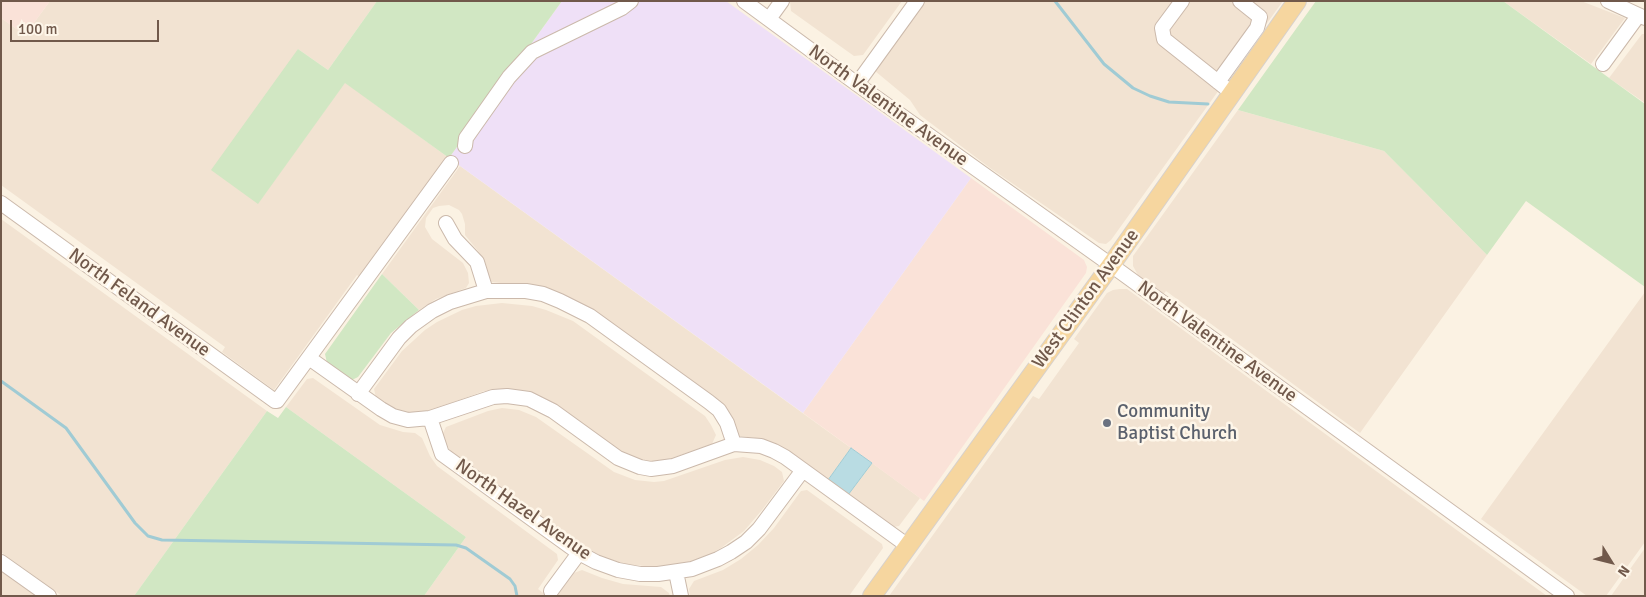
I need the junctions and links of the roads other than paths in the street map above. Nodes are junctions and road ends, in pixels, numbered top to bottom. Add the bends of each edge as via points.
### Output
1 (631, 1) edge
2 (744, 1) edge
3 (782, 1) edge
4 (917, 1) edge
5 (1182, 1) edge
6 (1240, 1) edge
7 (1297, 1) edge
8 (1608, 1) edge
9 (1642, 17) edge
10 (769, 19) junction
11 (1604, 64) dead end
12 (1218, 82) junction
13 (856, 84) junction
14 (1232, 93) junction
15 (465, 146) dead end
16 (451, 163) dead end
17 (1, 203) edge
18 (446, 223) dead end
19 (1111, 266) junction
20 (486, 291) junction
21 (309, 358) junction
22 (358, 394) junction
23 (430, 418) junction
24 (734, 444) junction
25 (803, 470) junction
26 (908, 546) junction
27 (579, 553) junction
28 (1, 562) edge
29 (676, 572) junction
30 (551, 591) dead end
31 (49, 596) edge
32 (681, 596) edge
33 (872, 596) edge
34 (1567, 596) edge

1 - 15 street via 532,52 510,76 466,138
2 - 10 street, North Valentine Avenue
3 - 10 street
4 - 13 street
5 - 12 street via 1162,28 1164,39
6 - 12 street via 1260,17 1257,28
7 - 14 main road, West Clinton Avenue
8 - 9 street
9 - 11 street
10 - 13 street, North Valentine Avenue
12 - 14 street
13 - 19 street, North Valentine Avenue
14 - 19 main road, West Clinton Avenue
16 - 21 street
17 - 21 street, North Feland Avenue via 278,401
18 - 20 street via 477,262
19 - 26 main road, West Clinton Avenue
19 - 34 street, North Valentine Avenue
20 - 22 street via 450,302 411,326
20 - 24 street via 543,294 590,316 719,410
21 - 22 street
22 - 23 street via 393,416 408,420
23 - 24 street via 493,397 519,397 553,411 629,464 651,469 673,466
23 - 27 street, North Hazel Avenue via 442,454
24 - 25 street via 774,450
25 - 26 street
25 - 29 street, North Hazel Avenue via 770,516 746,542 718,559
26 - 33 main road, West Clinton Avenue
27 - 29 street, North Hazel Avenue via 618,570 640,574
27 - 30 street
28 - 31 street
29 - 32 street

